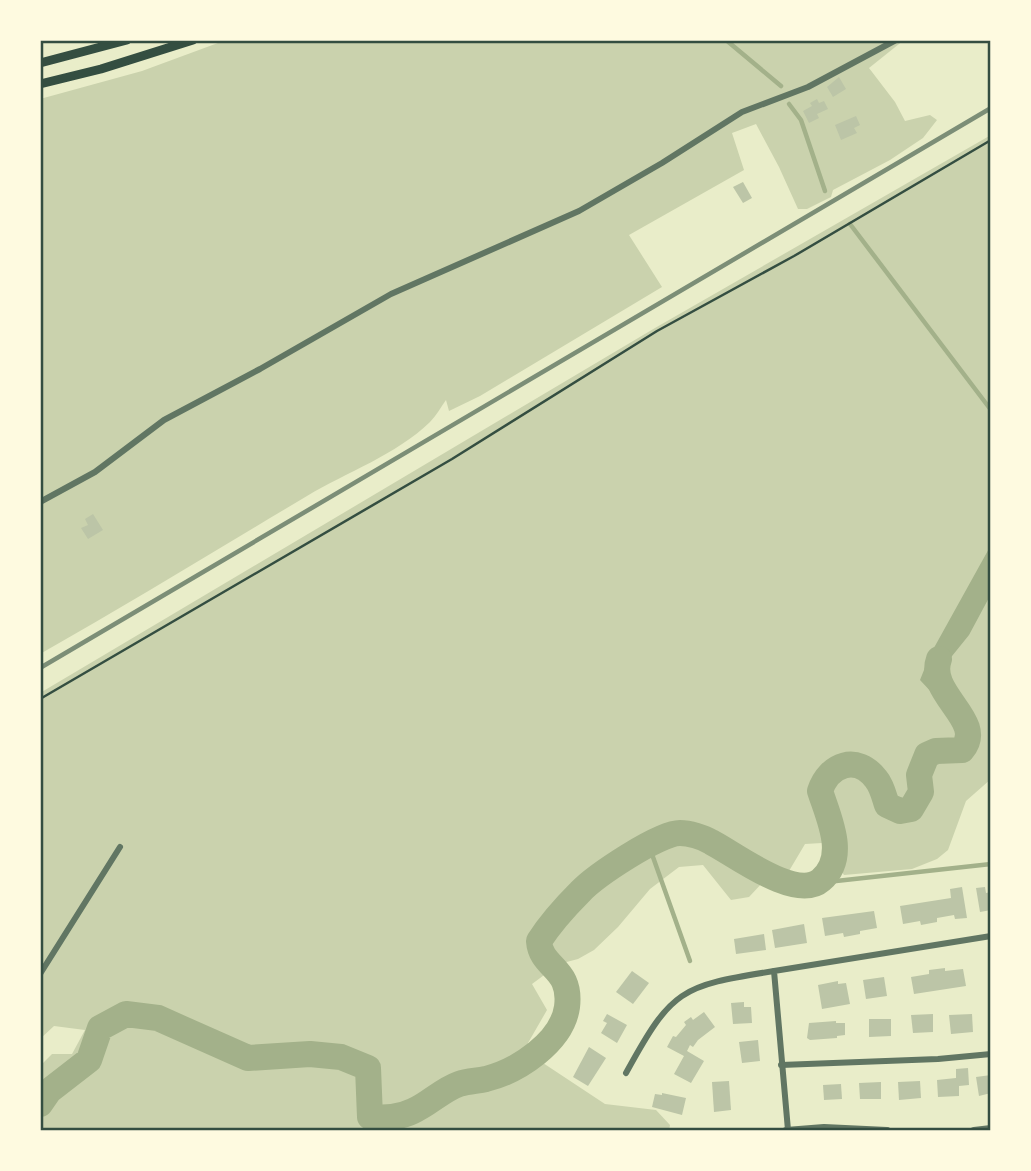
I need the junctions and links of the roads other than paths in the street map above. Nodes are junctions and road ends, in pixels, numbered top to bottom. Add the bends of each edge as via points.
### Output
1 (127, 40) edge
2 (192, 40) edge
3 (896, 40) edge
4 (40, 63) edge
5 (40, 84) edge
6 (40, 502) edge
7 (120, 847) dead end
8 (991, 936) edge
9 (774, 971) junction
10 (40, 974) edge
11 (991, 1054) edge
12 (781, 1065) junction
13 (626, 1073) dead end
14 (991, 1129) edge
15 (787, 1130) edge
16 (887, 1131) edge
17 (974, 1131) edge

1 - 4 main road
2 - 5 main road
3 - 6 street via 808,87 742,112 579,211 391,294 164,420 95,472
7 - 10 street
8 - 9 street
9 - 12 street
9 - 13 street via 708,983 673,1001 655,1021
11 - 12 street
12 - 15 street
14 - 17 street
15 - 16 street

